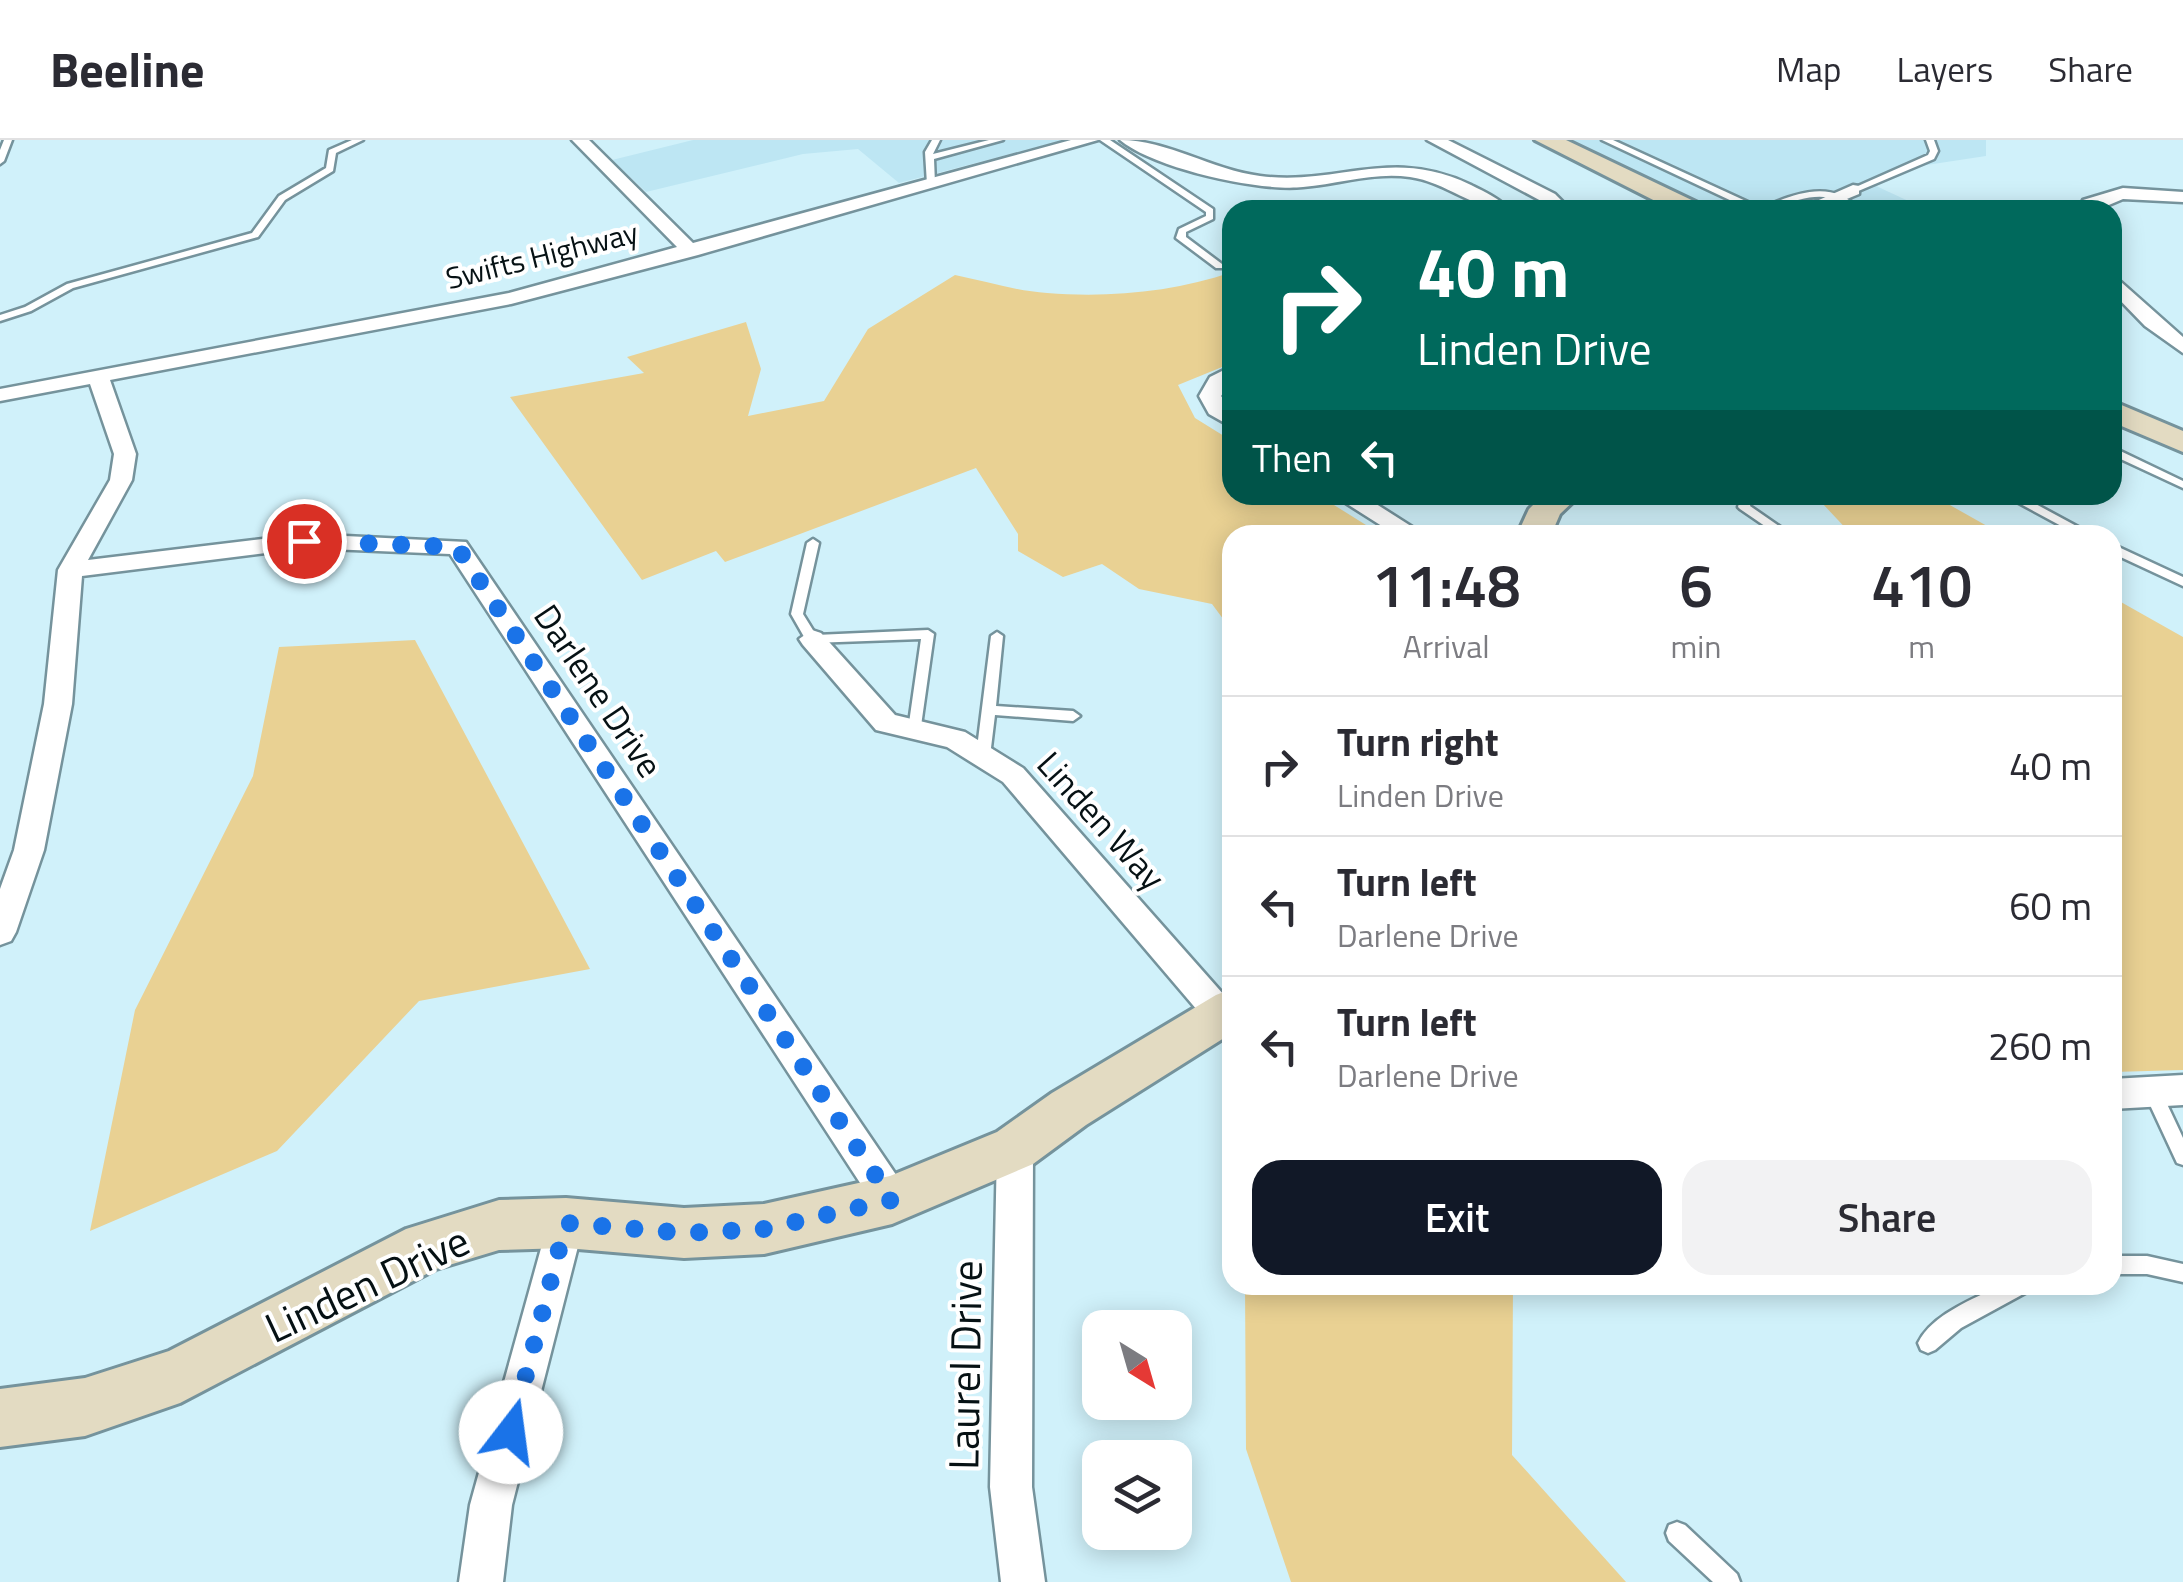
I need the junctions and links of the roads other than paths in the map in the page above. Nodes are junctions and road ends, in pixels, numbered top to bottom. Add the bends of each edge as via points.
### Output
1 (8, 140) edge
2 (359, 140) edge
3 (580, 140) edge
4 (998, 140) edge
5 (1090, 140) edge
6 (1104, 140) edge
7 (1548, 140) edge
8 (1606, 140) edge
9 (1930, 140) edge
10 (935, 141) edge
11 (1144, 142) edge
12 (1441, 143) edge
13 (929, 158) junction
14 (0, 161) edge
15 (1441, 176) junction
16 (931, 184) junction
17 (1853, 190) joint
18 (1834, 198) junction
19 (2183, 198) edge
20 (1484, 200) edge
21 (1551, 200) edge
22 (1672, 200) edge
23 (1738, 200) edge
24 (1789, 200) edge
25 (1829, 200) edge
26 (1842, 200) edge
27 (2096, 200) edge
28 (691, 250) junction
29 (1220, 266) dead end
30 (2122, 290) edge
31 (0, 318) edge
32 (2183, 346) edge
33 (98, 377) junction
34 (1222, 378) edge
35 (0, 395) edge
36 (1222, 413) edge
37 (2122, 415) edge
38 (2183, 443) edge
39 (2122, 455) edge
40 (2183, 485) edge
41 (1361, 505) edge
42 (1744, 505) edge
43 (2029, 505) edge
44 (1396, 525) edge
45 (1772, 525) edge
46 (2068, 525) edge
47 (813, 543) dead end
48 (2122, 553) edge
49 (70, 570) junction
50 (2183, 582) edge
51 (997, 636) dead end
52 (812, 639) junction
53 (988, 710) junction
54 (1074, 716) dead end
55 (916, 730) junction
56 (983, 756) junction
57 (0, 932) edge
58 (1222, 1006) edge
59 (1222, 1015) edge
60 (2168, 1091) edge
61 (2122, 1093) edge
62 (1015, 1148) junction
63 (2183, 1157) edge
64 (892, 1200) junction
65 (566, 1223) junction
66 (2122, 1265) edge
67 (2183, 1272) edge
68 (2002, 1295) edge
69 (1928, 1343) dead end
70 (1, 1423) edge
71 (1677, 1533) dead end
72 (481, 1582) edge
73 (1023, 1582) edge
74 (1728, 1582) edge

1 - 14 lane
2 - 31 lane via 332,152 330,169 282,198 255,235 70,286
3 - 28 street
4 - 13 lane
5 - 16 street, Swifts Highway
6 - 29 lane via 1210,211 1210,218 1182,231 1181,238
7 - 22 street
8 - 23 lane
9 - 17 lane via 1931,157
10 - 13 lane
11 - 15 street via 1250,180 1284,184 1398,170
12 - 15 street
12 - 21 street
13 - 16 lane
15 - 20 street
16 - 28 street, Swifts Highway
17 - 18 street
18 - 24 lane via 1809,193
18 - 25 street
18 - 26 lane
19 - 27 street via 2126,193
28 - 33 street, Swifts Highway via 511,298
30 - 32 street
33 - 35 street, Swifts Highway
33 - 49 street via 125,454 121,480
34 - 36 street via 1210,396
37 - 38 street
39 - 40 lane
41 - 44 street
42 - 45 lane
43 - 46 lane
47 - 52 lane via 796,614
48 - 50 lane
49 - 57 street via 51,740 30,850
49 - 64 street, Darlene Drive via 304,541 457,547
51 - 53 lane
52 - 55 street, Linden Way via 886,723
52 - 55 lane via 928,634
53 - 54 lane
53 - 56 lane
55 - 56 street, Linden Way via 955,739
56 - 58 street, Linden Way via 1013,775
59 - 62 street, Linden Drive
60 - 61 street
60 - 63 lane
62 - 64 street, Linden Drive
62 - 73 street, Laurel Drive via 1010,1487
64 - 65 street, Linden Drive via 764,1229 684,1233
65 - 70 street, Linden Drive via 499,1225 426,1247 180,1375 84,1407
65 - 72 street via 491,1505
66 - 67 lane
68 - 69 lane
71 - 74 lane

